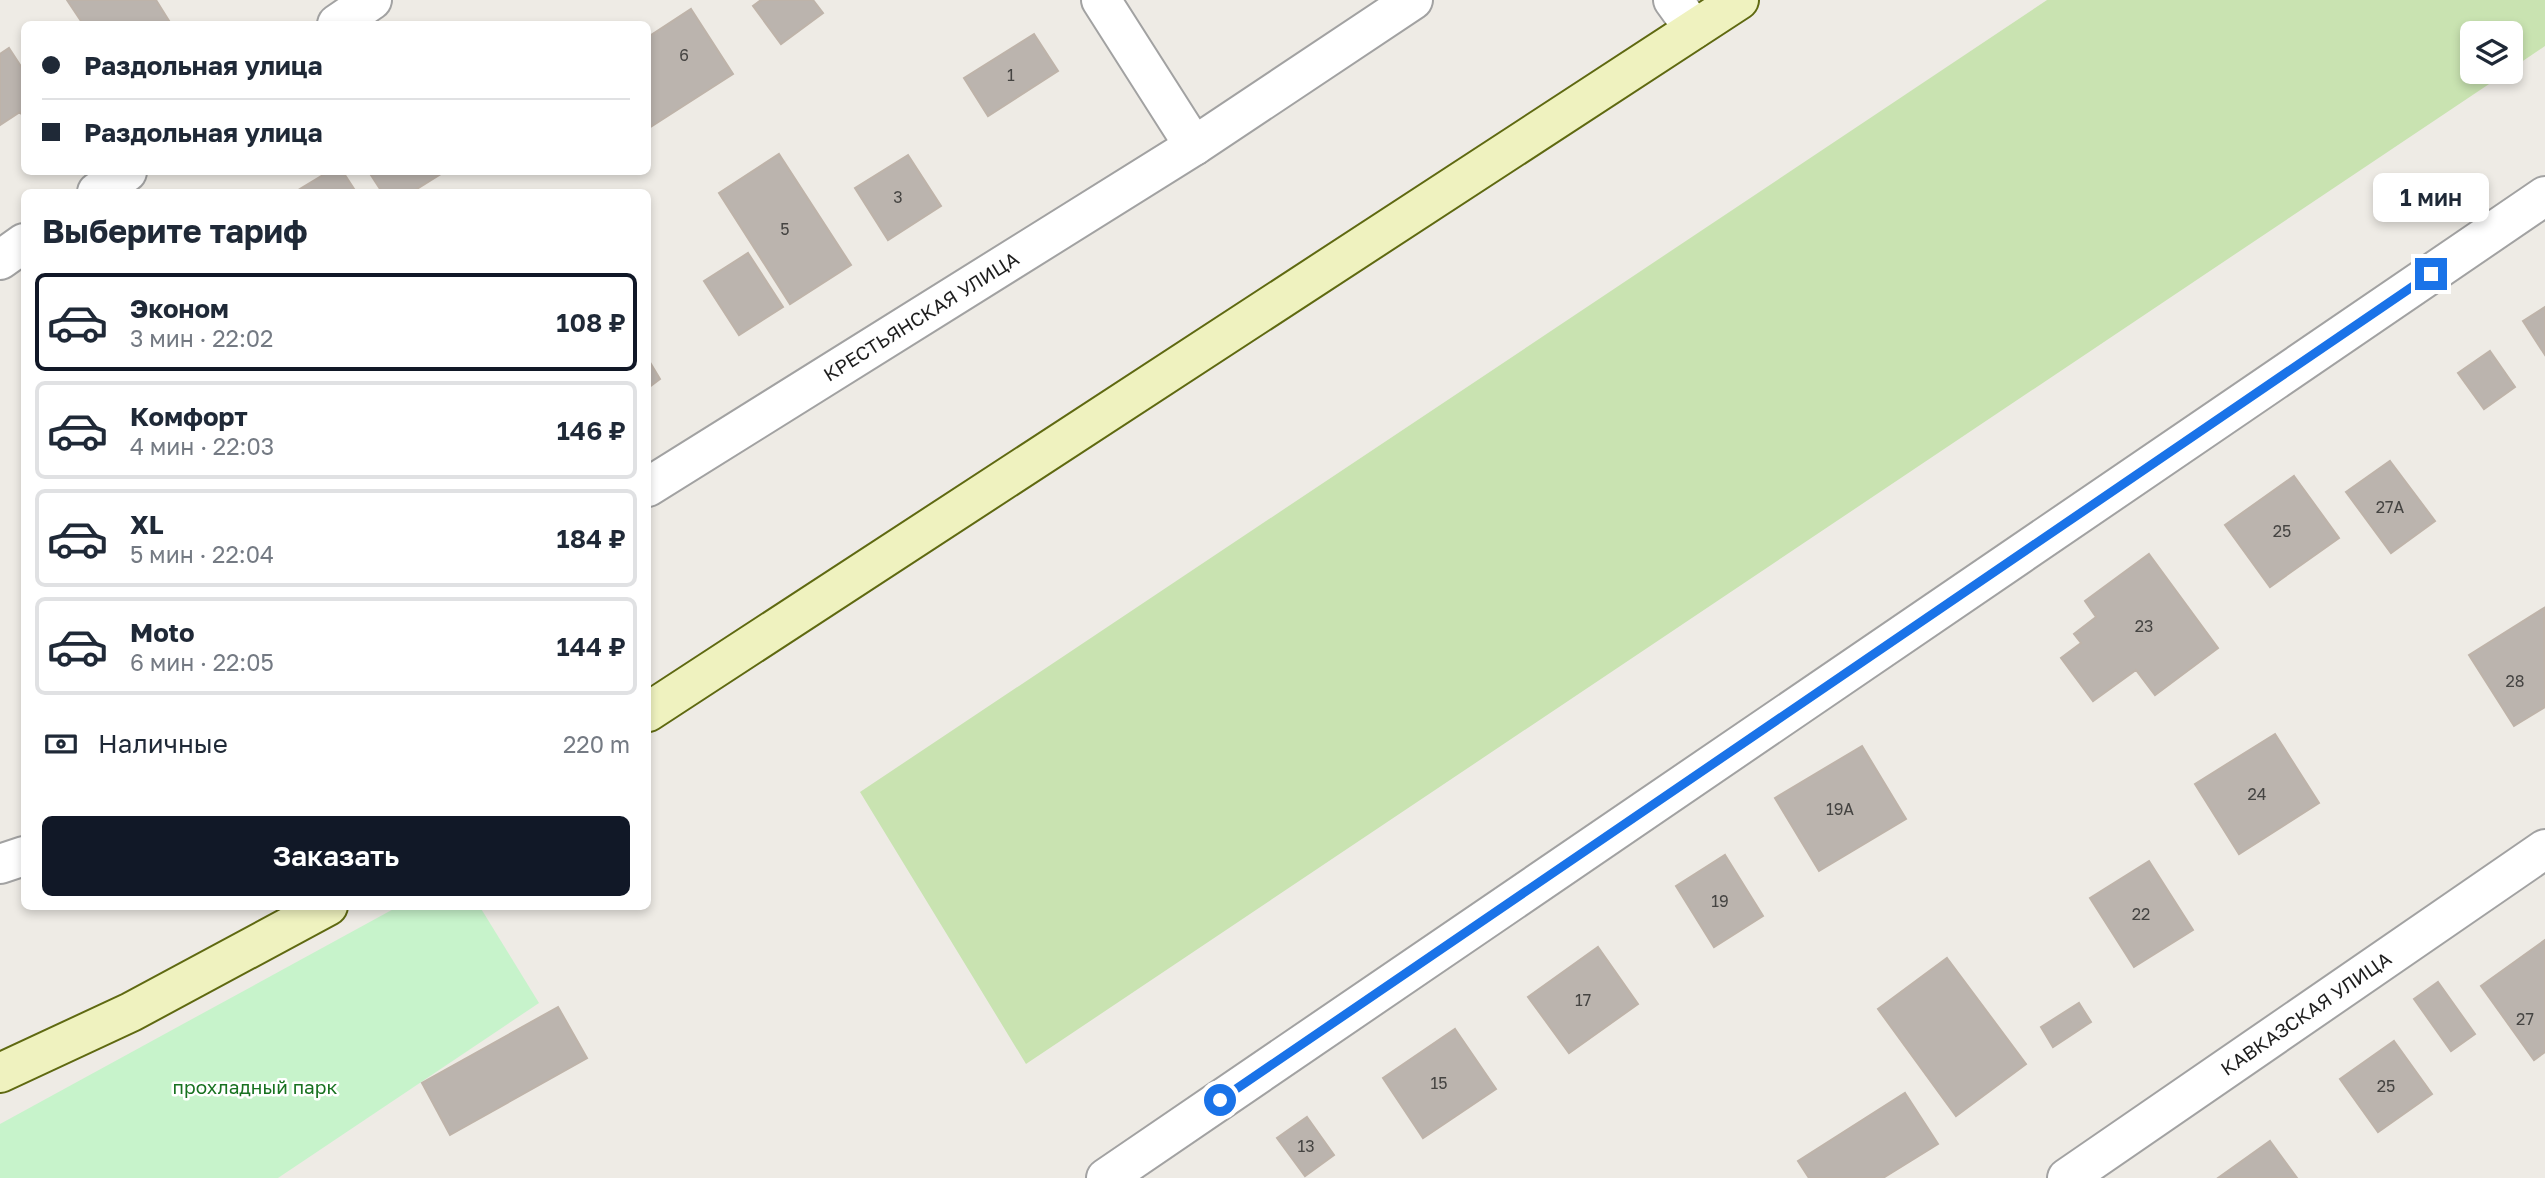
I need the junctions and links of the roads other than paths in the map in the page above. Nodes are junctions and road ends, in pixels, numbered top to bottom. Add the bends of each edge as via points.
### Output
1 (372, 0) edge
2 (1101, 0) edge
3 (1413, 0) edge
4 (1739, 0) edge
5 (1684, 15) edge
6 (341, 21) edge
7 (1194, 146) junction
8 (122, 175) edge
9 (102, 189) edge
10 (2545, 196) edge
11 (21, 245) edge
12 (0, 260) edge
13 (651, 484) edge
14 (651, 710) edge
15 (2545, 849) edge
16 (21, 857) edge
17 (0, 864) edge
18 (321, 910) edge
19 (0, 1073) edge
20 (1106, 1178) edge
21 (2067, 1178) edge

1 - 6 street
2 - 7 street
3 - 7 street, КРЕСТЬЯНСКАЯ УЛИЦА
4 - 5 main road
5 - 14 main road
7 - 13 street, КРЕСТЬЯНСКАЯ УЛИЦА
8 - 9 street
10 - 20 street
11 - 12 street
15 - 21 street, КАВКАЗСКАЯ УЛИЦА
16 - 17 street
18 - 19 main road via 131,1012

